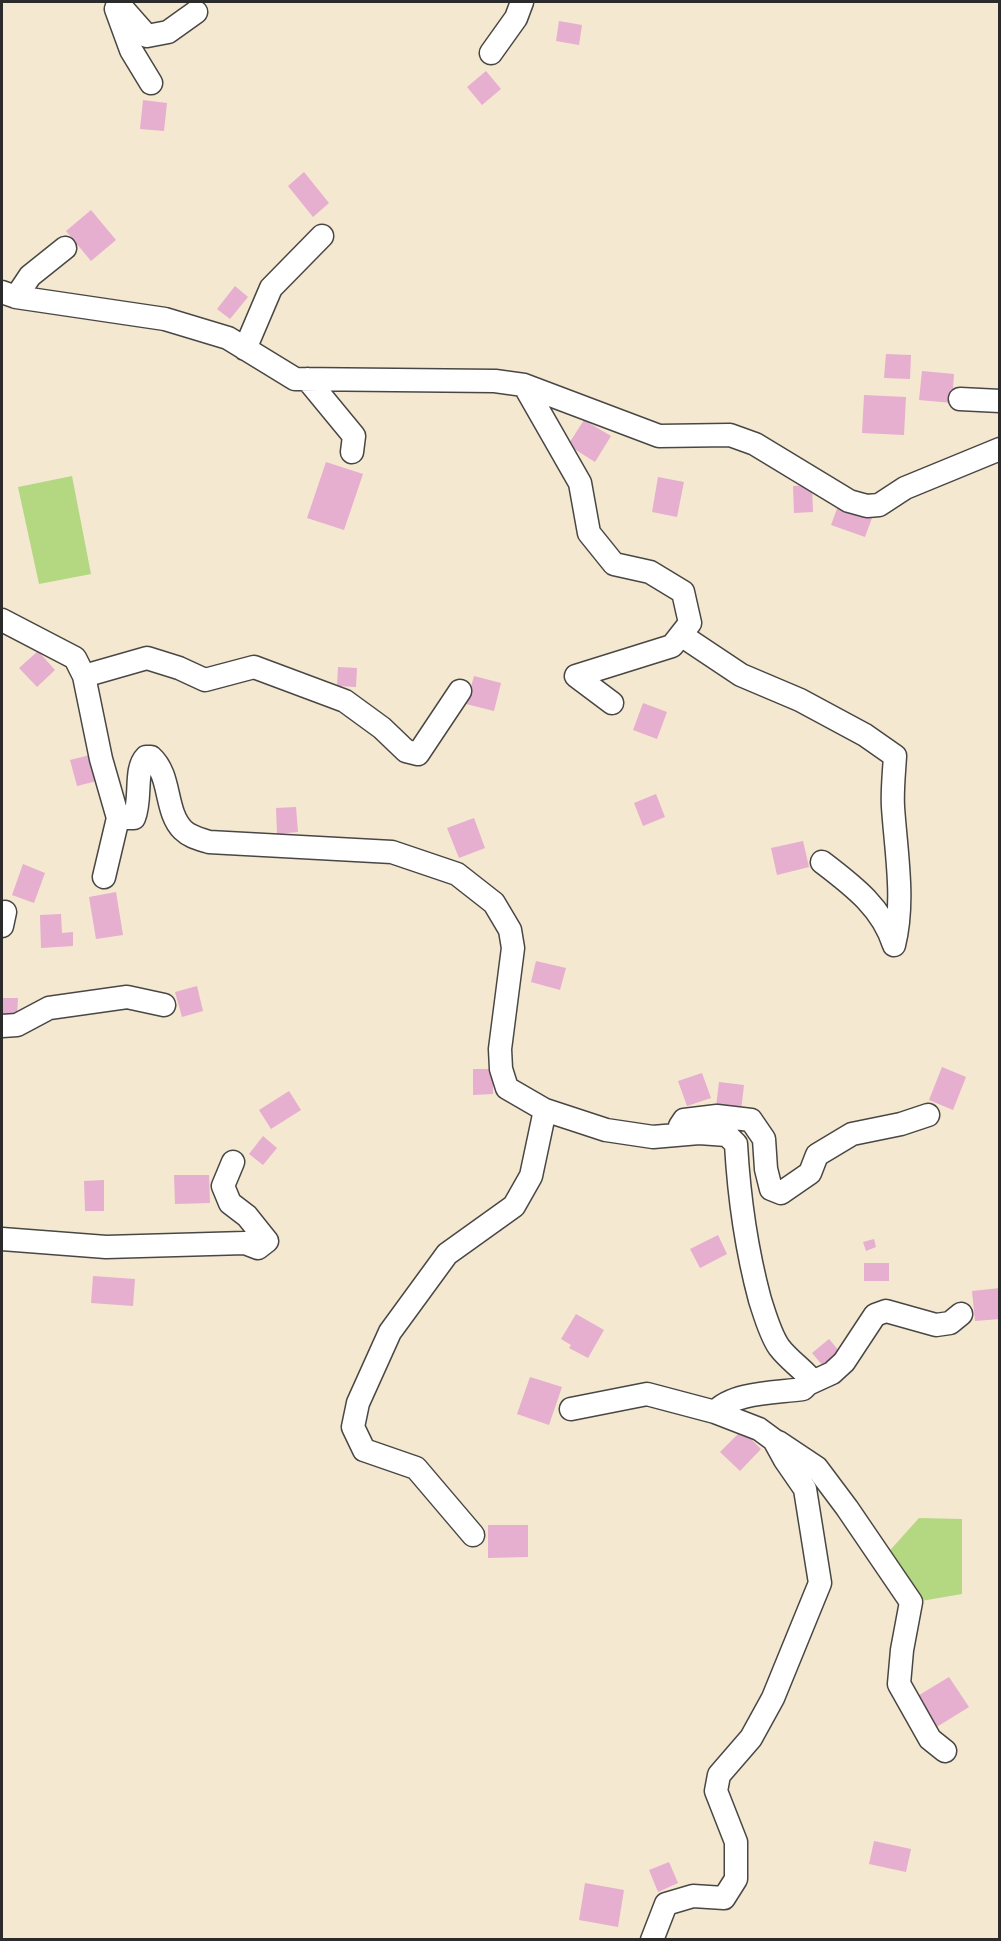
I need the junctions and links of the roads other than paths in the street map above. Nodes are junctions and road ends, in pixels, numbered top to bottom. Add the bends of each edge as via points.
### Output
1 (115, 2) edge
2 (522, 2) edge
3 (196, 12) dead end
4 (491, 53) dead end
5 (151, 83) dead end
6 (322, 236) dead end
7 (64, 248) dead end
8 (9, 295) edge
9 (245, 349) junction
10 (307, 379) junction
11 (524, 385) junction
12 (960, 399) dead end
13 (999, 401) edge
14 (999, 450) edge
15 (352, 452) dead end
16 (2, 620) edge
17 (681, 635) junction
18 (84, 676) junction
19 (460, 691) dead end
20 (612, 703) dead end
21 (118, 818) junction
22 (822, 862) dead end
23 (104, 877) dead end
24 (164, 1005) dead end
25 (2, 1026) edge
26 (545, 1110) junction
27 (928, 1115) dead end
28 (674, 1135) junction
29 (233, 1162) dead end
30 (2, 1239) edge
31 (961, 1314) dead end
32 (808, 1384) junction
33 (571, 1409) dead end
34 (715, 1412) junction
35 (774, 1440) junction
36 (473, 1535) dead end
37 (945, 1751) dead end
38 (652, 1940) edge

1 - 3 street via 147,36 168,32
1 - 5 street via 131,50
2 - 4 street via 516,18
6 - 9 street via 271,288
7 - 8 street
8 - 9 street via 165,318 228,338
9 - 10 street via 295,379
10 - 11 street via 495,381
10 - 15 street via 354,436
11 - 14 street via 659,436 730,435 755,444 849,501 867,506 879,505 905,488
11 - 17 street via 580,483 589,534 614,564 650,572 683,592 690,623
12 - 13 street
16 - 18 street via 75,658
17 - 20 street via 672,646 576,676
17 - 22 street via 741,675 800,700 895,756 893,804 898,870 894,945 864,895
18 - 19 street via 147,658 205,680 254,667 345,701 406,751 418,754
18 - 21 street
21 - 23 street
21 - 26 street via 134,818 140,797 141,762 151,757 158,763 182,830 192,836 209,842 392,852 457,873 494,903 510,930 513,948 501,1069 507,1088
24 - 25 street via 127,997 49,1008 17,1025
26 - 28 street via 606,1130 653,1137
26 - 36 street via 531,1176 514,1206 447,1254 390,1332 358,1403 353,1427 363,1450 416,1468
27 - 28 street via 852,1134 817,1155 810,1173 781,1193 771,1189 764,1139 751,1120 717,1116 684,1120
28 - 32 street via 727,1135 736,1144 748,1252 764,1312 778,1345 809,1377
29 - 30 street via 223,1186 230,1203 247,1216 267,1241 258,1248 245,1243 106,1247
31 - 32 street via 950,1323 936,1324 886,1311 875,1315 844,1362 832,1373
32 - 34 street via 803,1389 739,1398 722,1404
33 - 34 street via 647,1394
34 - 35 street via 759,1429
35 - 37 street via 817,1468 911,1602 899,1684 930,1739
35 - 38 street via 806,1489 820,1583 773,1698 751,1738 719,1775 716,1791 736,1842 736,1879 724,1898 693,1896 666,1904

